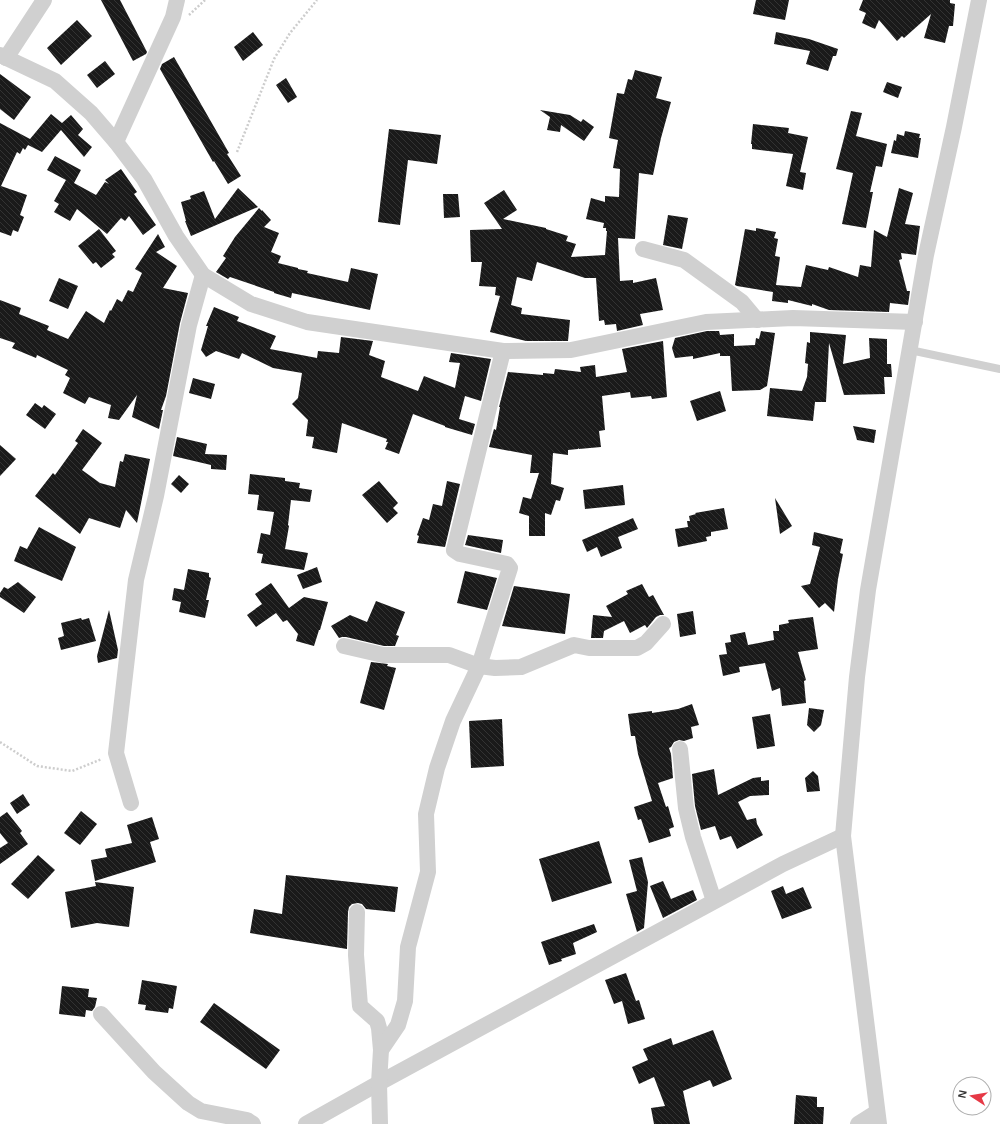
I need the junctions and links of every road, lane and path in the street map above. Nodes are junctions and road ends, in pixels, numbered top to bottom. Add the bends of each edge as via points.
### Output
1 (44, 0) edge
2 (177, 0) edge
3 (317, 0) edge
4 (979, 0) edge
5 (3, 56) edge
6 (116, 142) junction
7 (237, 152) dead end
8 (643, 249) dead end
9 (203, 275) junction
10 (757, 320) junction
11 (915, 322) junction
12 (910, 350) junction
13 (503, 351) junction
14 (1000, 369) edge
15 (662, 624) dead end
16 (344, 646) dead end
17 (479, 666) junction
18 (0, 742) edge
19 (680, 749) dead end
20 (116, 753) junction
21 (131, 803) dead end
22 (843, 836) junction
23 (714, 901) junction
24 (357, 912) dead end
25 (101, 1014) dead end
26 (381, 1050) junction
27 (379, 1083) junction
28 (878, 1118) edge
29 (253, 1124) edge
30 (306, 1124) edge
31 (380, 1124) edge
32 (858, 1124) edge

1 - 5 street
2 - 6 street via 173,17
3 - 7 path via 290,32 274,59
4 - 11 street via 926,255
5 - 6 street via 55,81 91,113
6 - 9 street via 144,179 176,236
8 - 10 street via 684,260 742,302
9 - 13 street via 251,304 307,322
9 - 20 street via 189,326 156,496 136,580
10 - 11 street via 793,318
10 - 13 street via 706,322 571,350
11 - 12 street
12 - 14 lane
12 - 22 street via 866,604
13 - 17 street via 454,550 460,554 507,564 510,568
15 - 17 street via 646,643 637,648 589,648 574,644 521,667
16 - 17 street via 383,655 449,655
17 - 26 street via 453,721 437,768 426,814 428,872 408,947 405,1001 398,1025
18 - 20 path via 37,766 72,771
19 - 23 street via 686,808
20 - 21 street
22 - 23 street
22 - 28 street
23 - 27 street
24 - 26 street via 356,955 360,1006 377,1022
25 - 29 street via 154,1072 188,1103 201,1111 247,1120
26 - 27 street
27 - 30 street
27 - 31 street
28 - 32 street

